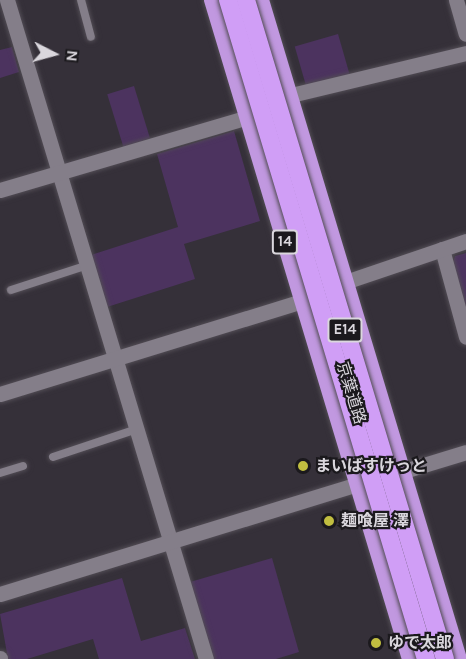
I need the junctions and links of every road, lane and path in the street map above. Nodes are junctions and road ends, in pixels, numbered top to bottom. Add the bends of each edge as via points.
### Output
1 (7, 0) edge
2 (81, 0) edge
3 (212, 0) edge
4 (228, 0) edge
5 (246, 0) edge
6 (261, 0) edge
7 (456, 0) edge
8 (466, 34) edge
9 (91, 37) dead end
10 (466, 53) edge
11 (291, 95) junction
12 (248, 117) junction
13 (60, 173) junction
14 (0, 190) edge
15 (466, 241) edge
16 (442, 249) junction
17 (88, 265) junction
18 (348, 281) junction
19 (11, 290) dead end
20 (303, 301) junction
21 (466, 337) edge
22 (116, 359) junction
23 (0, 394) edge
24 (137, 429) junction
25 (466, 452) edge
26 (53, 457) dead end
27 (23, 466) dead end
28 (403, 471) junction
29 (0, 473) edge
30 (357, 484) junction
31 (172, 543) junction
32 (0, 594) edge
33 (466, 657) edge
34 (206, 659) edge
35 (410, 659) edge
36 (426, 659) edge
37 (445, 659) edge
38 (459, 659) edge

1 - 13 street
2 - 9 lane
3 - 12 highway, 京葉道路 / 14
4 - 36 highway, 京葉道路 / E14, bridge
5 - 37 highway, 京葉道路 / E14, bridge
6 - 11 highway, 京葉道路
7 - 8 street
10 - 11 street
11 - 18 highway, 京葉道路
12 - 13 street
12 - 20 highway, 京葉道路 / 14
13 - 14 street
13 - 17 street
15 - 16 street
16 - 18 street
16 - 21 street
17 - 19 lane
17 - 22 street
18 - 28 highway, 京葉道路
20 - 22 street
20 - 30 highway, 京葉道路 / 14
22 - 23 street
22 - 24 street
24 - 26 lane
24 - 31 street
25 - 28 street
27 - 29 lane
28 - 30 street
28 - 38 highway, 京葉道路
30 - 31 street
30 - 35 highway, 京葉道路 / 14
31 - 32 street
31 - 34 street
33 - 38 street

